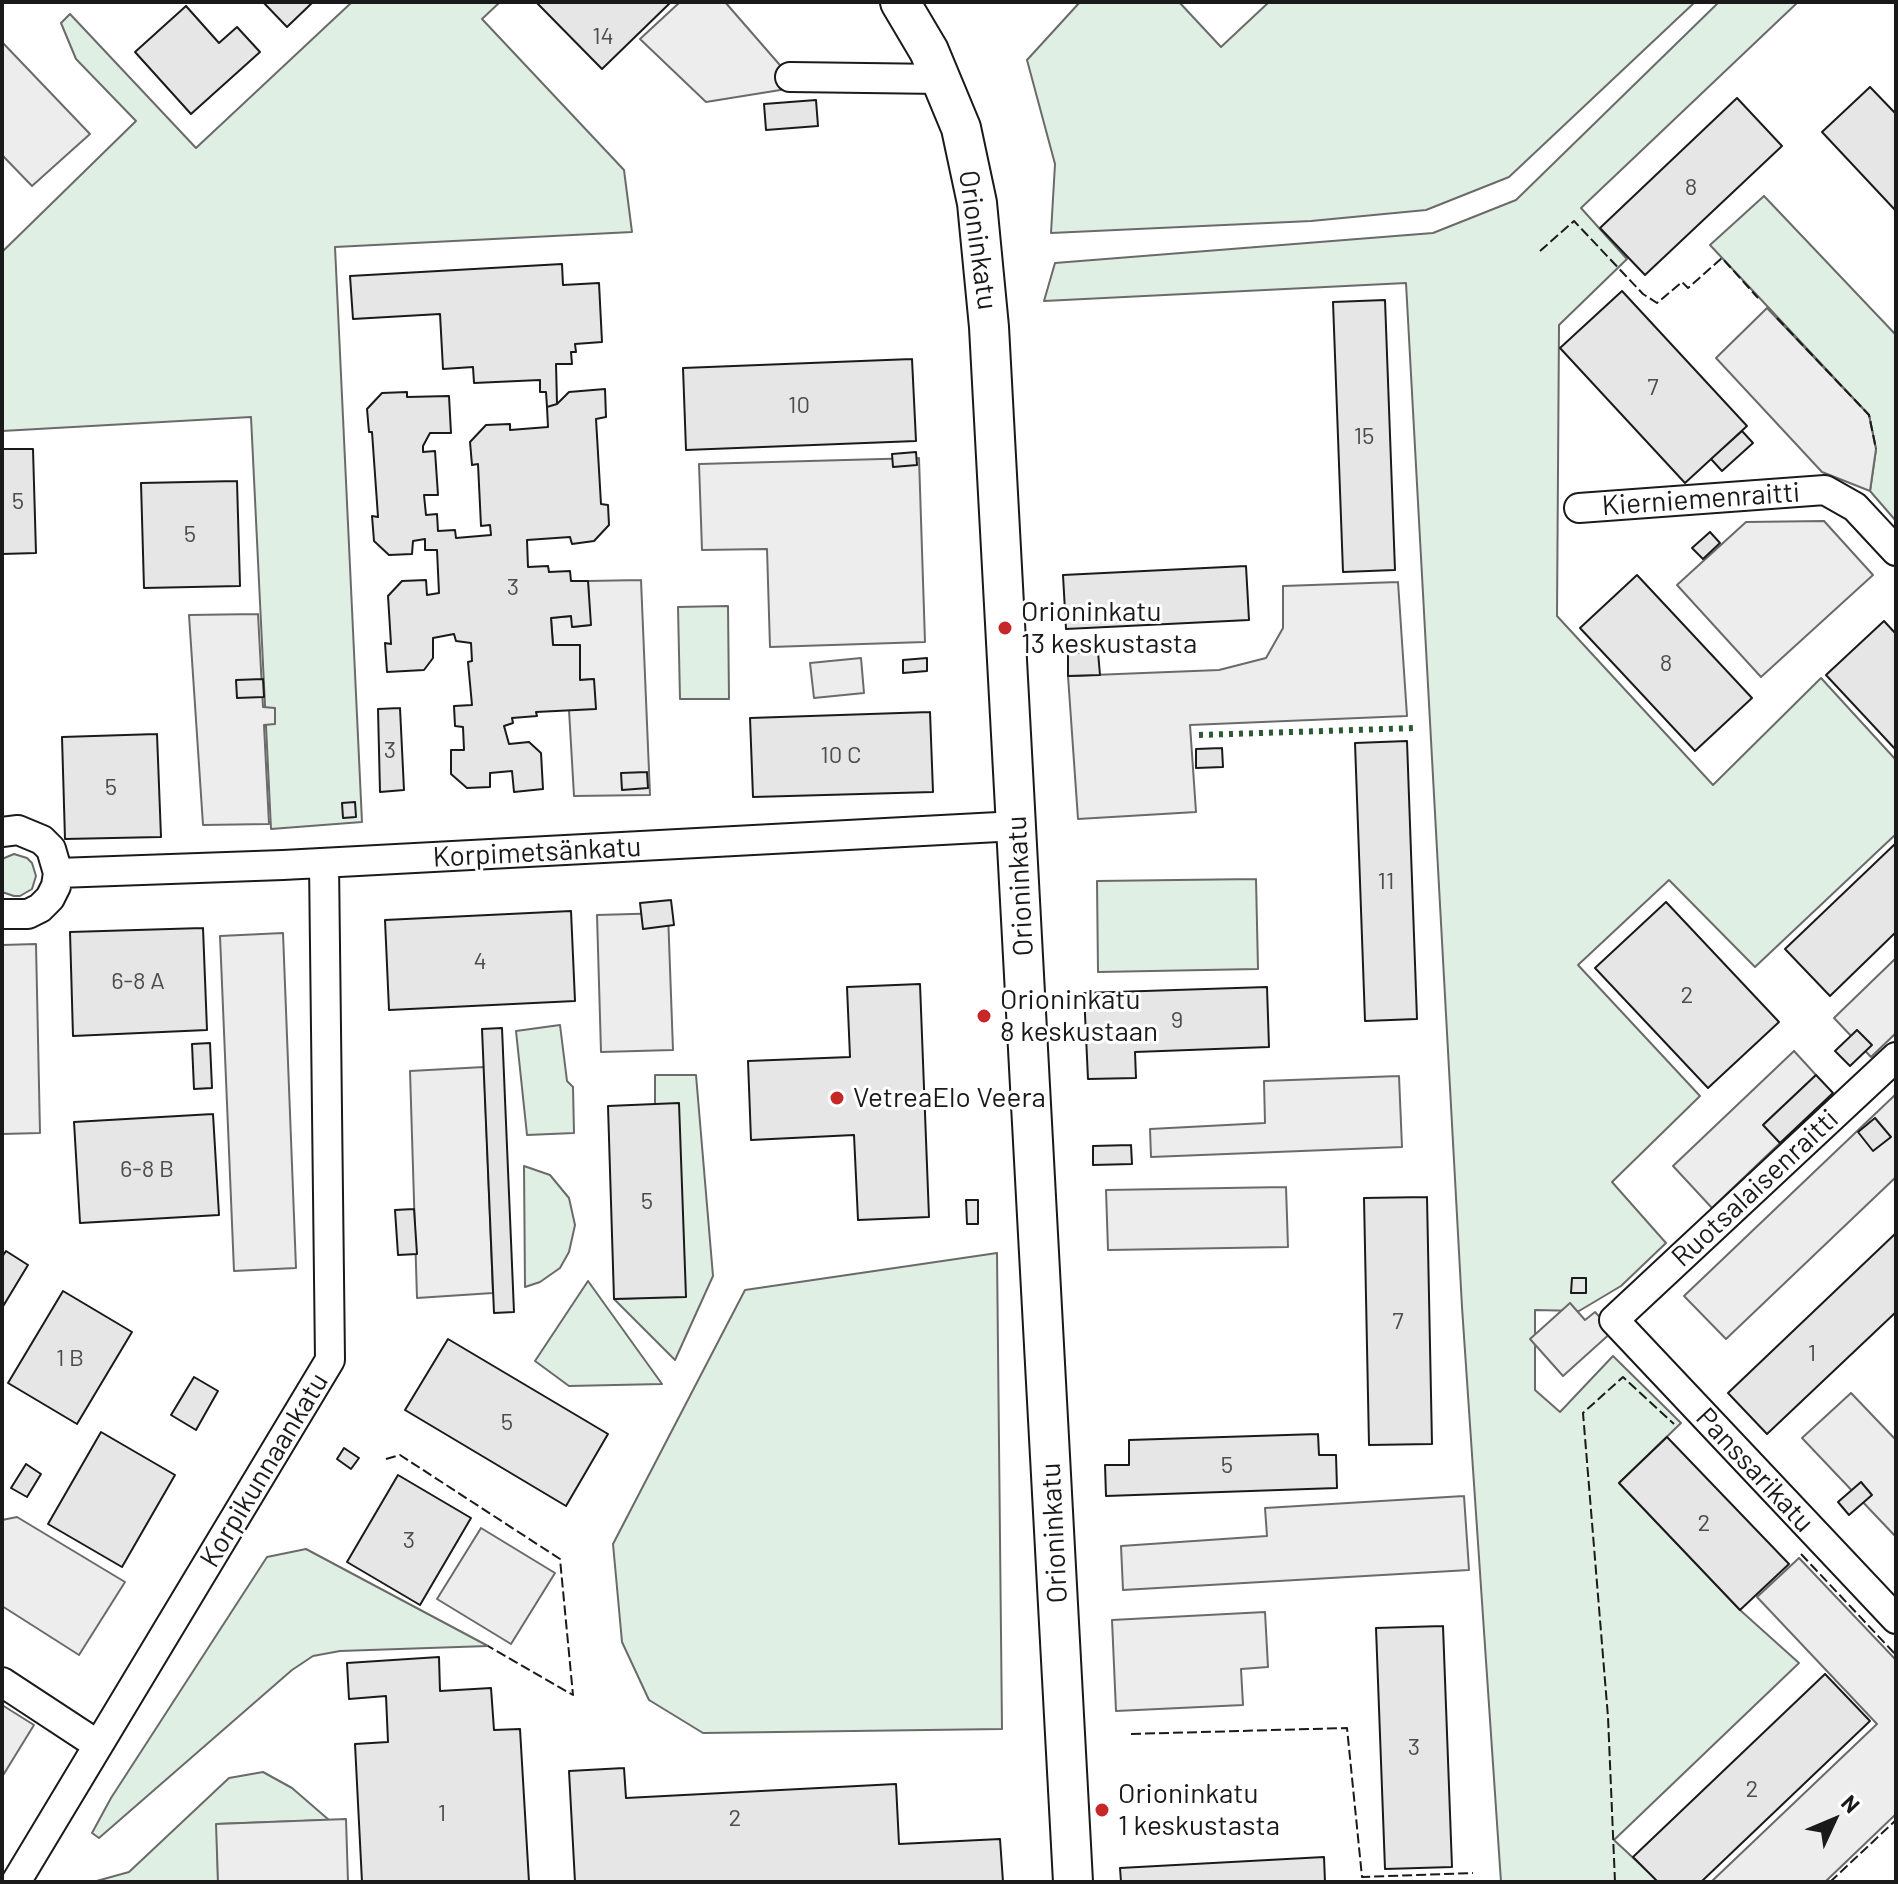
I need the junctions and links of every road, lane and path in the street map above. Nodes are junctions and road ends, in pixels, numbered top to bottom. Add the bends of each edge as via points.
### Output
1 (900, 2) edge
2 (790, 77) dead end
3 (941, 79) junction
4 (1579, 508) dead end
5 (1896, 551) edge
6 (1017, 826) junction
7 (2, 832) edge
8 (324, 863) junction
9 (58, 873) junction
10 (2, 914) edge
11 (1896, 1057) edge
12 (1614, 1320) joint
13 (1896, 1619) edge
14 (2, 1682) edge
15 (98, 1745) junction
16 (16, 1882) edge
17 (1073, 1882) edge

1 - 3 main road, Orioninkatu
2 - 3 street
3 - 6 main road, Orioninkatu via 961,128 979,218
4 - 5 street, Kierniemenraitti via 1825,490 1855,507
6 - 8 street, Korpimetsänkatu
6 - 17 main road, Orioninkatu
7 - 9 street via 18,830 42,840 51,849
8 - 9 street, Korpimetsänkatu
8 - 15 street, Korpikunnaankatu via 330,1360
9 - 10 street via 50,898 40,908 28,914
11 - 12 street, Ruotsalaisenraitti
12 - 13 street, Panssarikatu
14 - 15 street
15 - 16 street, Korpikunnaankatu

